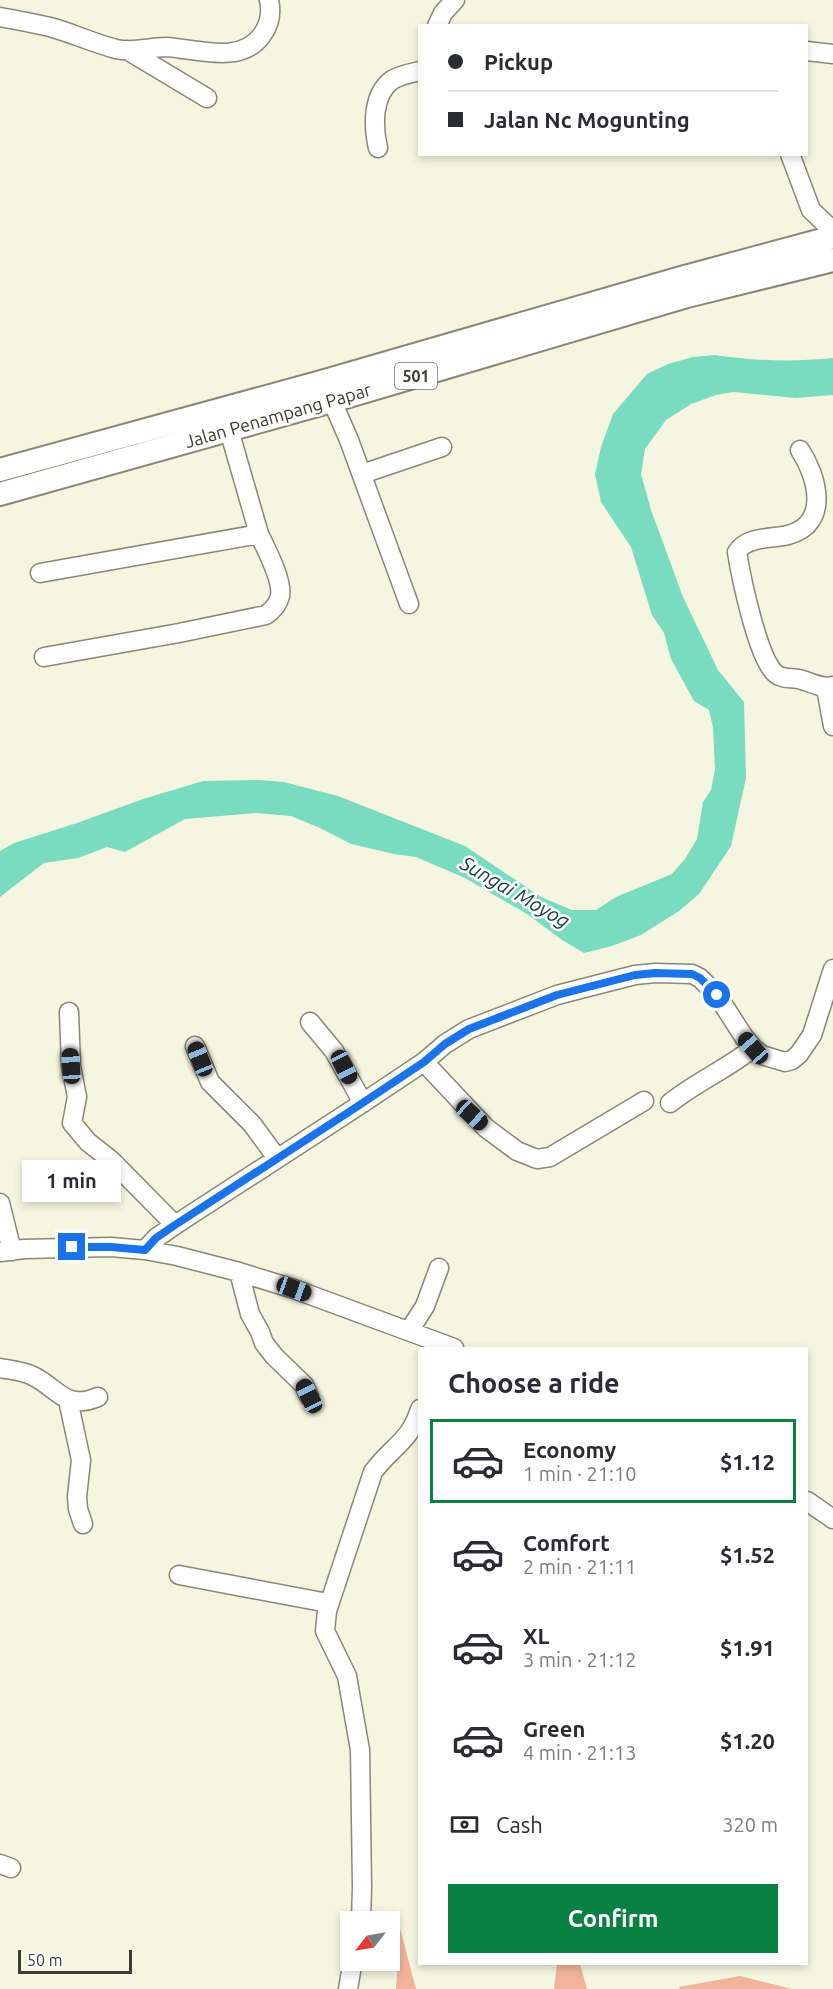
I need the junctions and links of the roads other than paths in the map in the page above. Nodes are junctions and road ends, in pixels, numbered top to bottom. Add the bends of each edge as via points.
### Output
1 (269, 0) edge
2 (455, 0) edge
3 (0, 17) edge
4 (438, 24) edge
5 (127, 50) junction
6 (808, 51) edge
7 (833, 54) edge
8 (418, 72) edge
9 (207, 98) dead end
10 (378, 148) dead end
11 (791, 156) edge
12 (833, 231) edge
13 (833, 237) edge
14 (833, 260) edge
15 (332, 401) junction
16 (229, 430) junction
17 (442, 447) dead end
18 (800, 450) dead end
19 (0, 470) edge
20 (362, 474) junction
21 (0, 494) edge
22 (259, 534) junction
23 (40, 573) dead end
24 (409, 604) dead end
25 (44, 657) dead end
26 (829, 687) edge
27 (833, 726) edge
28 (833, 969) edge
29 (69, 1012) dead end
30 (310, 1022) dead end
31 (195, 1046) dead end
32 (753, 1048) junction
33 (424, 1062) junction
34 (644, 1101) dead end
35 (363, 1103) junction
36 (670, 1103) dead end
37 (277, 1158) junction
38 (0, 1203) edge
39 (175, 1225) junction
40 (145, 1250) junction
41 (6, 1252) edge
42 (439, 1268) dead end
43 (239, 1272) junction
44 (409, 1331) junction
45 (430, 1345) edge
46 (446, 1347) edge
47 (0, 1368) edge
48 (309, 1396) dead end
49 (98, 1397) dead end
50 (68, 1400) junction
51 (418, 1415) edge
52 (808, 1502) edge
53 (833, 1519) edge
54 (82, 1524) dead end
55 (179, 1575) dead end
56 (328, 1603) junction
57 (361, 1911) edge
58 (351, 1971) edge
59 (348, 1989) edge

1 - 5 street via 270,17 261,37 235,52 162,47
2 - 4 street
3 - 5 street
5 - 9 street
6 - 7 street
8 - 10 street via 395,78 381,94 375,112
11 - 12 street via 812,210
13 - 19 main road, Jalan Penampang Papar / 501
14 - 15 main road, Jalan Penampang Papar / 501 via 687,296
15 - 16 main road, Jalan Penampang Papar / 501
15 - 20 street
16 - 21 main road, Jalan Penampang Papar / 501
16 - 22 street
17 - 20 street
18 - 26 street via 816,486 818,501 809,522 798,532 747,543 737,552 762,652 772,671 778,677
20 - 24 street
22 - 23 street
22 - 25 street via 280,595 275,608 266,615
26 - 27 street
28 - 32 street via 812,1035 799,1054 785,1062
29 - 39 street via 71,1066 77,1097 72,1123
30 - 35 street via 334,1051
31 - 37 street via 210,1082 252,1124
32 - 33 street via 717,995 700,978 692,974 655,973 619,978 557,995 469,1029
32 - 36 street
33 - 34 street via 486,1128 517,1151 537,1159 550,1158
33 - 35 street
35 - 37 street
37 - 39 street
38 - 41 street
39 - 40 street
40 - 41 street via 72,1247
40 - 43 street
42 - 44 street via 425,1306
43 - 44 street
43 - 48 street via 250,1314 264,1343 304,1384
44 - 45 street
45 - 46 street
47 - 50 street via 34,1376
49 - 50 street
50 - 54 street via 81,1460 77,1497
51 - 56 street via 405,1440 373,1472
52 - 53 street
55 - 56 street
56 - 57 street via 325,1631 347,1676 360,1750
58 - 59 street

